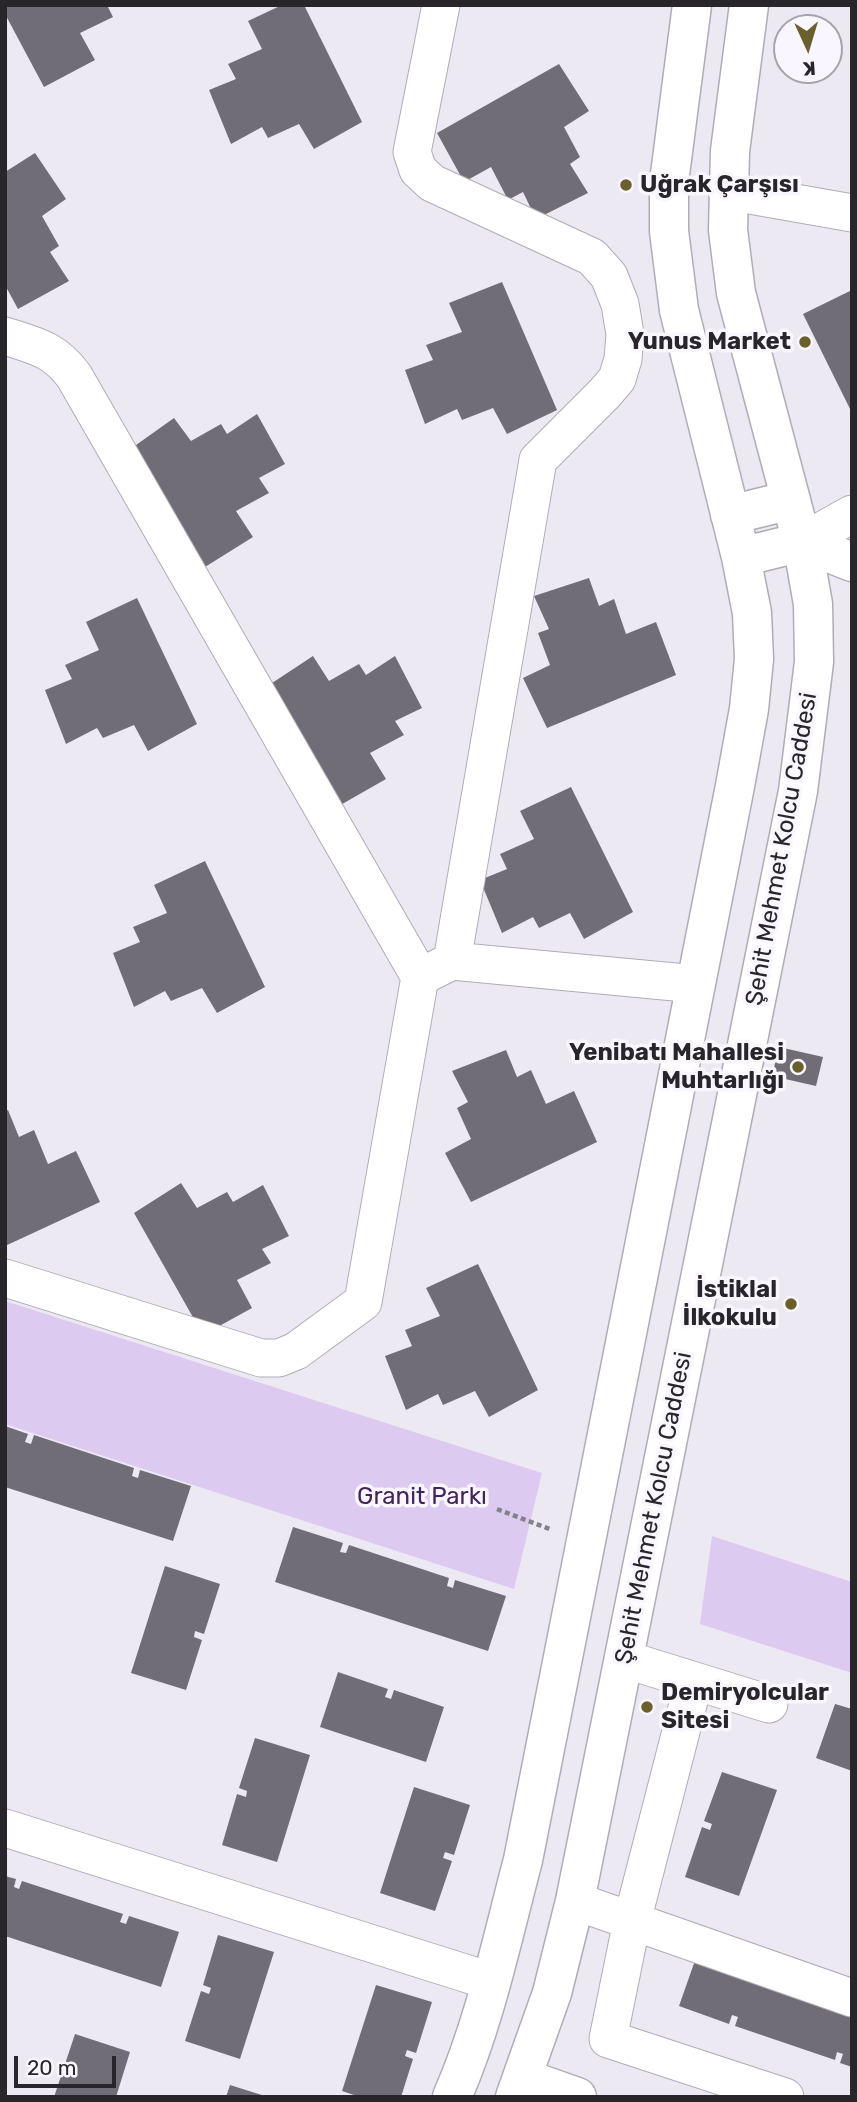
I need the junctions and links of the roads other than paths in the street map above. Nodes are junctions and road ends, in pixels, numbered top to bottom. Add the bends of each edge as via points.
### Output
1 (441, 5) edge
2 (692, 5) edge
3 (749, 5) edge
4 (727, 191) junction
5 (852, 213) edge
6 (5, 336) edge
7 (791, 500) junction
8 (730, 514) junction
9 (852, 514) edge
10 (802, 542) junction
11 (741, 557) junction
12 (852, 562) edge
13 (452, 961) junction
14 (420, 977) junction
15 (696, 984) junction
16 (5, 1278) edge
17 (624, 1659) junction
18 (694, 1681) junction
19 (769, 1704) dead end
20 (5, 1828) edge
21 (575, 1901) junction
22 (632, 1920) junction
23 (490, 1981) junction
24 (852, 1998) edge
25 (519, 2087) edge
26 (453, 2097) edge
27 (577, 2097) edge
28 (785, 2097) edge

1 - 13 street via 412,152 418,170 432,183 592,257 609,276 625,334 617,379 538,460
2 - 8 street via 669,182 669,231 679,310
3 - 4 street, Şehit Mehmet Kolcu Caddesi
4 - 5 street
4 - 7 street, Şehit Mehmet Kolcu Caddesi via 736,293
6 - 14 street via 47,349 74,376
7 - 8 street
7 - 10 street, Şehit Mehmet Kolcu Caddesi
8 - 11 street
9 - 10 street
10 - 11 street
10 - 12 street
10 - 17 street, Şehit Mehmet Kolcu Caddesi via 813,604 814,662 798,791
11 - 15 street via 752,613 749,709
13 - 14 street
13 - 15 street
14 - 16 street via 363,1301 296,1351 279,1358 261,1358
15 - 23 street via 523,1860
17 - 18 street
17 - 21 street, Şehit Mehmet Kolcu Caddesi
18 - 19 street
18 - 22 street
20 - 23 street
21 - 22 street
21 - 25 street, Şehit Mehmet Kolcu Caddesi via 552,1993
22 - 24 street
22 - 28 street via 607,2039
23 - 26 street
25 - 27 street

